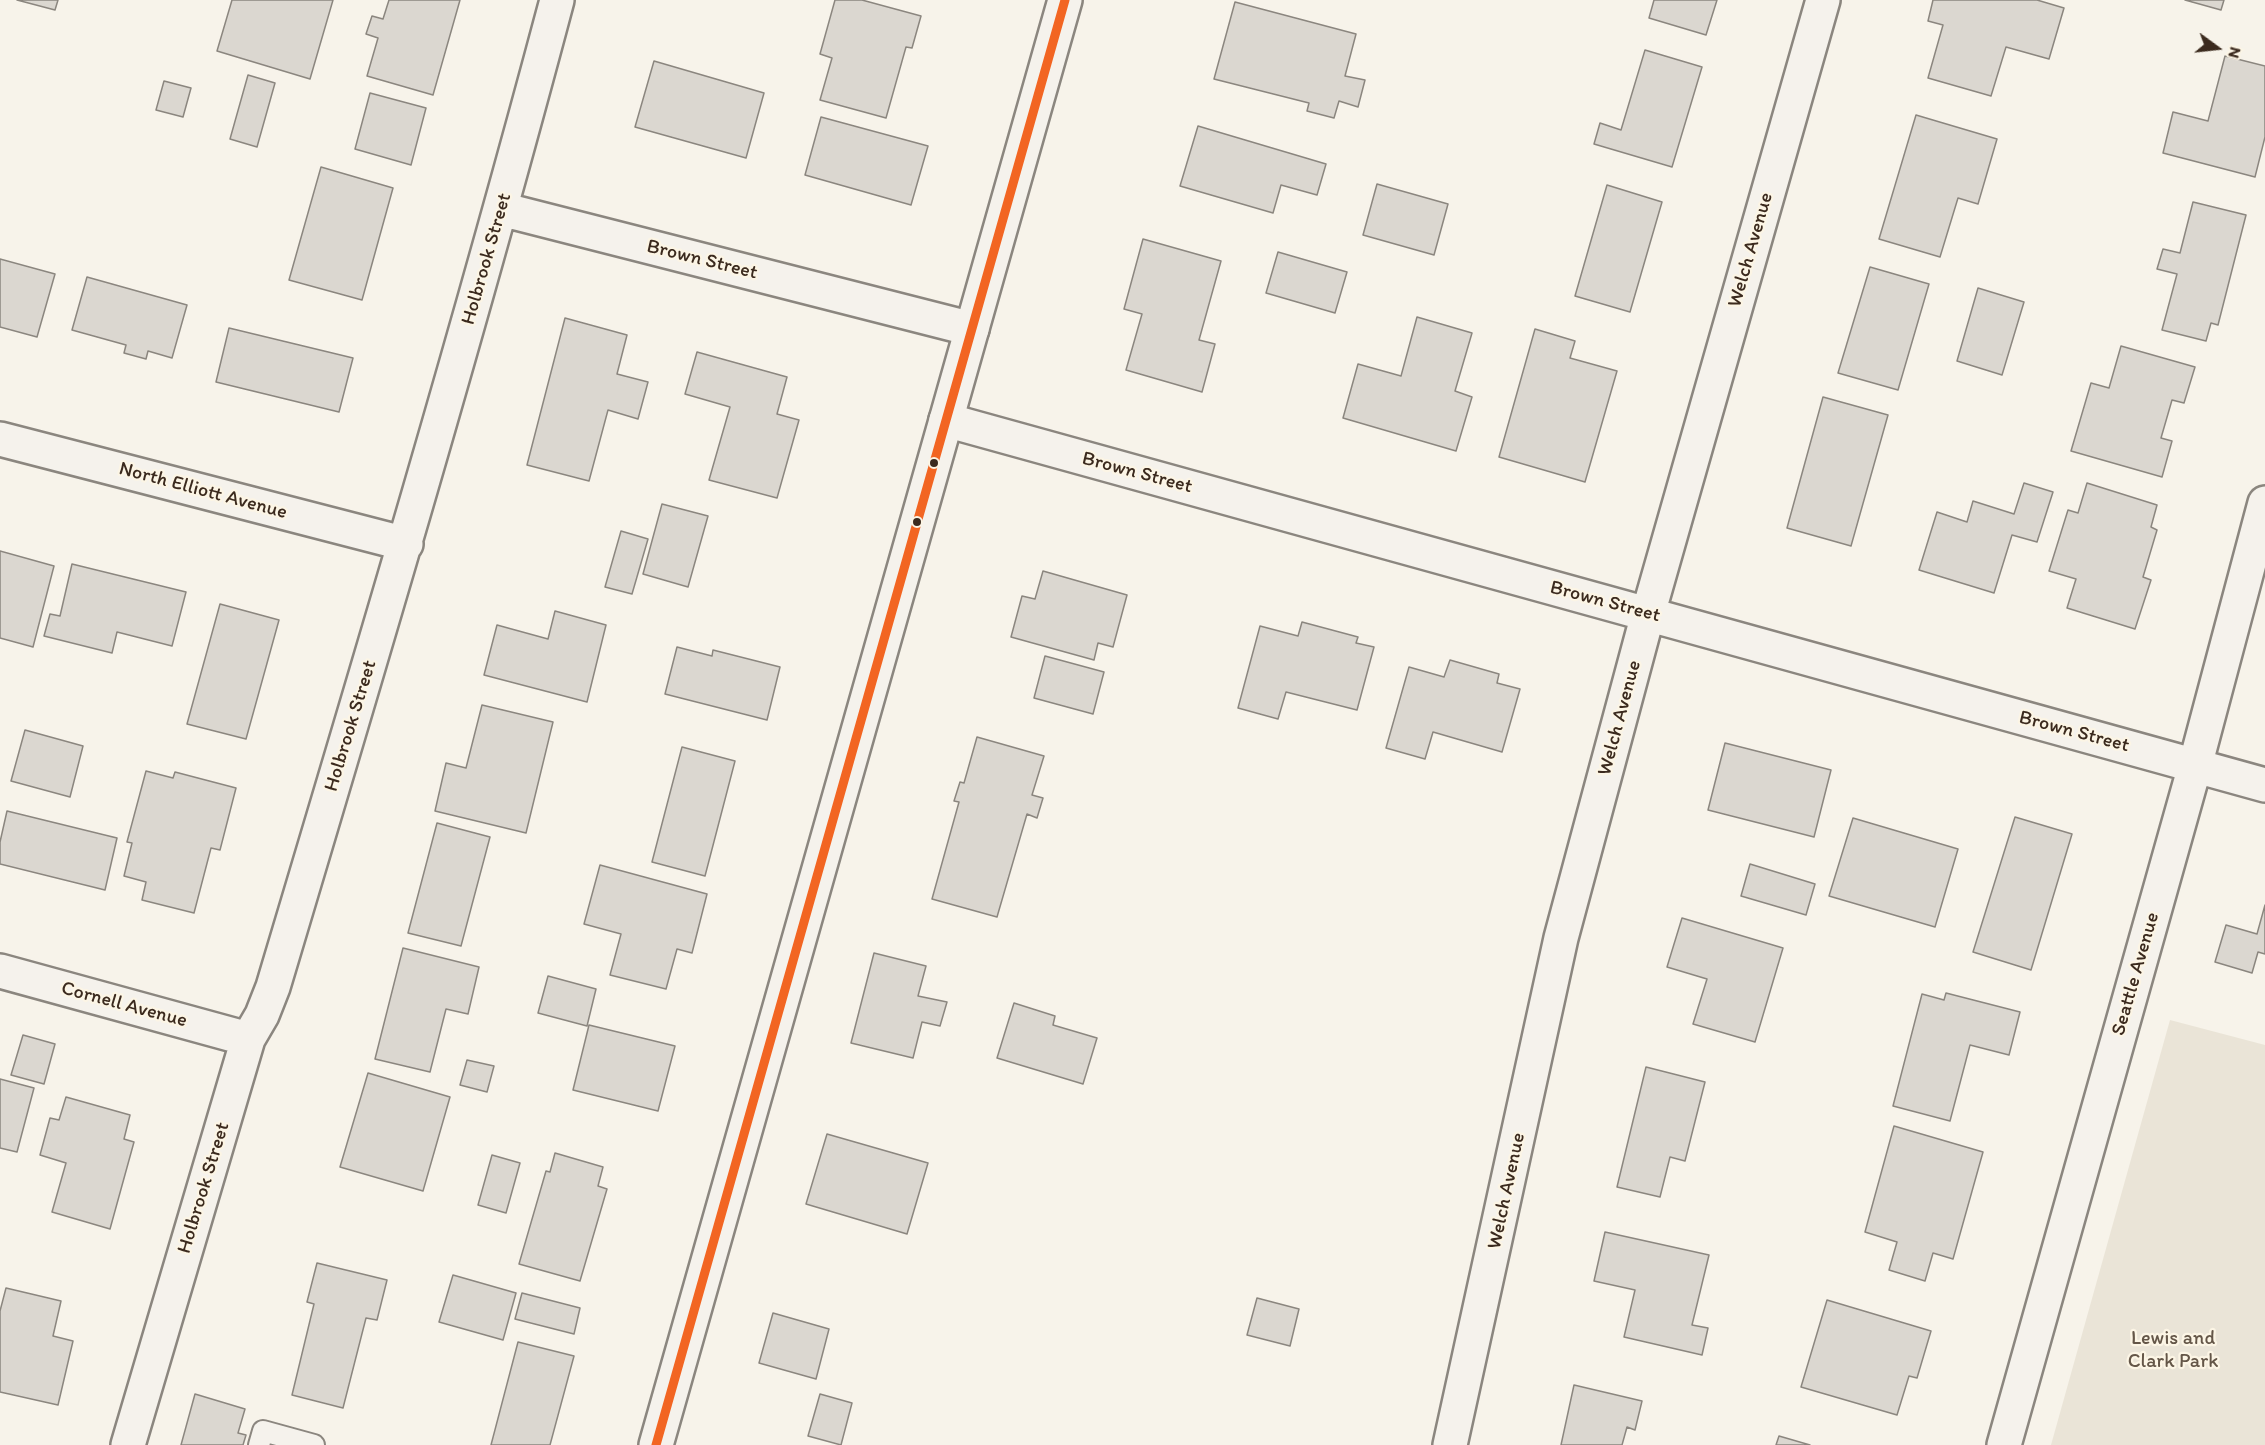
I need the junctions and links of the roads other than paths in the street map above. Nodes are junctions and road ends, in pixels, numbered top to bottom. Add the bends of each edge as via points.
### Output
1 (557, 0) edge
2 (1065, 0) edge
3 (1823, 0) edge
4 (501, 209) junction
5 (972, 329) junction
6 (946, 420) junction
7 (0, 439) edge
8 (2265, 502) edge
9 (406, 544) junction
10 (1648, 614) junction
11 (2195, 766) junction
12 (2265, 785) edge
13 (0, 971) edge
14 (248, 1040) junction
15 (128, 1445) edge
16 (259, 1445) edge
17 (314, 1445) edge
18 (656, 1445) edge
19 (1450, 1445) edge
20 (2004, 1445) edge

1 - 4 street, Holbrook Street
2 - 5 street
3 - 10 street, Welch Avenue
4 - 5 street, Brown Street
4 - 9 street, Holbrook Street
5 - 6 street
6 - 10 street, Brown Street
6 - 18 street
7 - 9 street, North Elliott Avenue
8 - 11 street, Seattle Avenue
9 - 14 street, Holbrook Street via 273,987
10 - 11 street, Brown Street
10 - 19 street, Welch Avenue via 1561,938
11 - 12 street, Brown Street
11 - 20 street, Seattle Avenue
13 - 14 street, Cornell Avenue
14 - 15 street, Holbrook Street
16 - 17 lane via 263,1431

